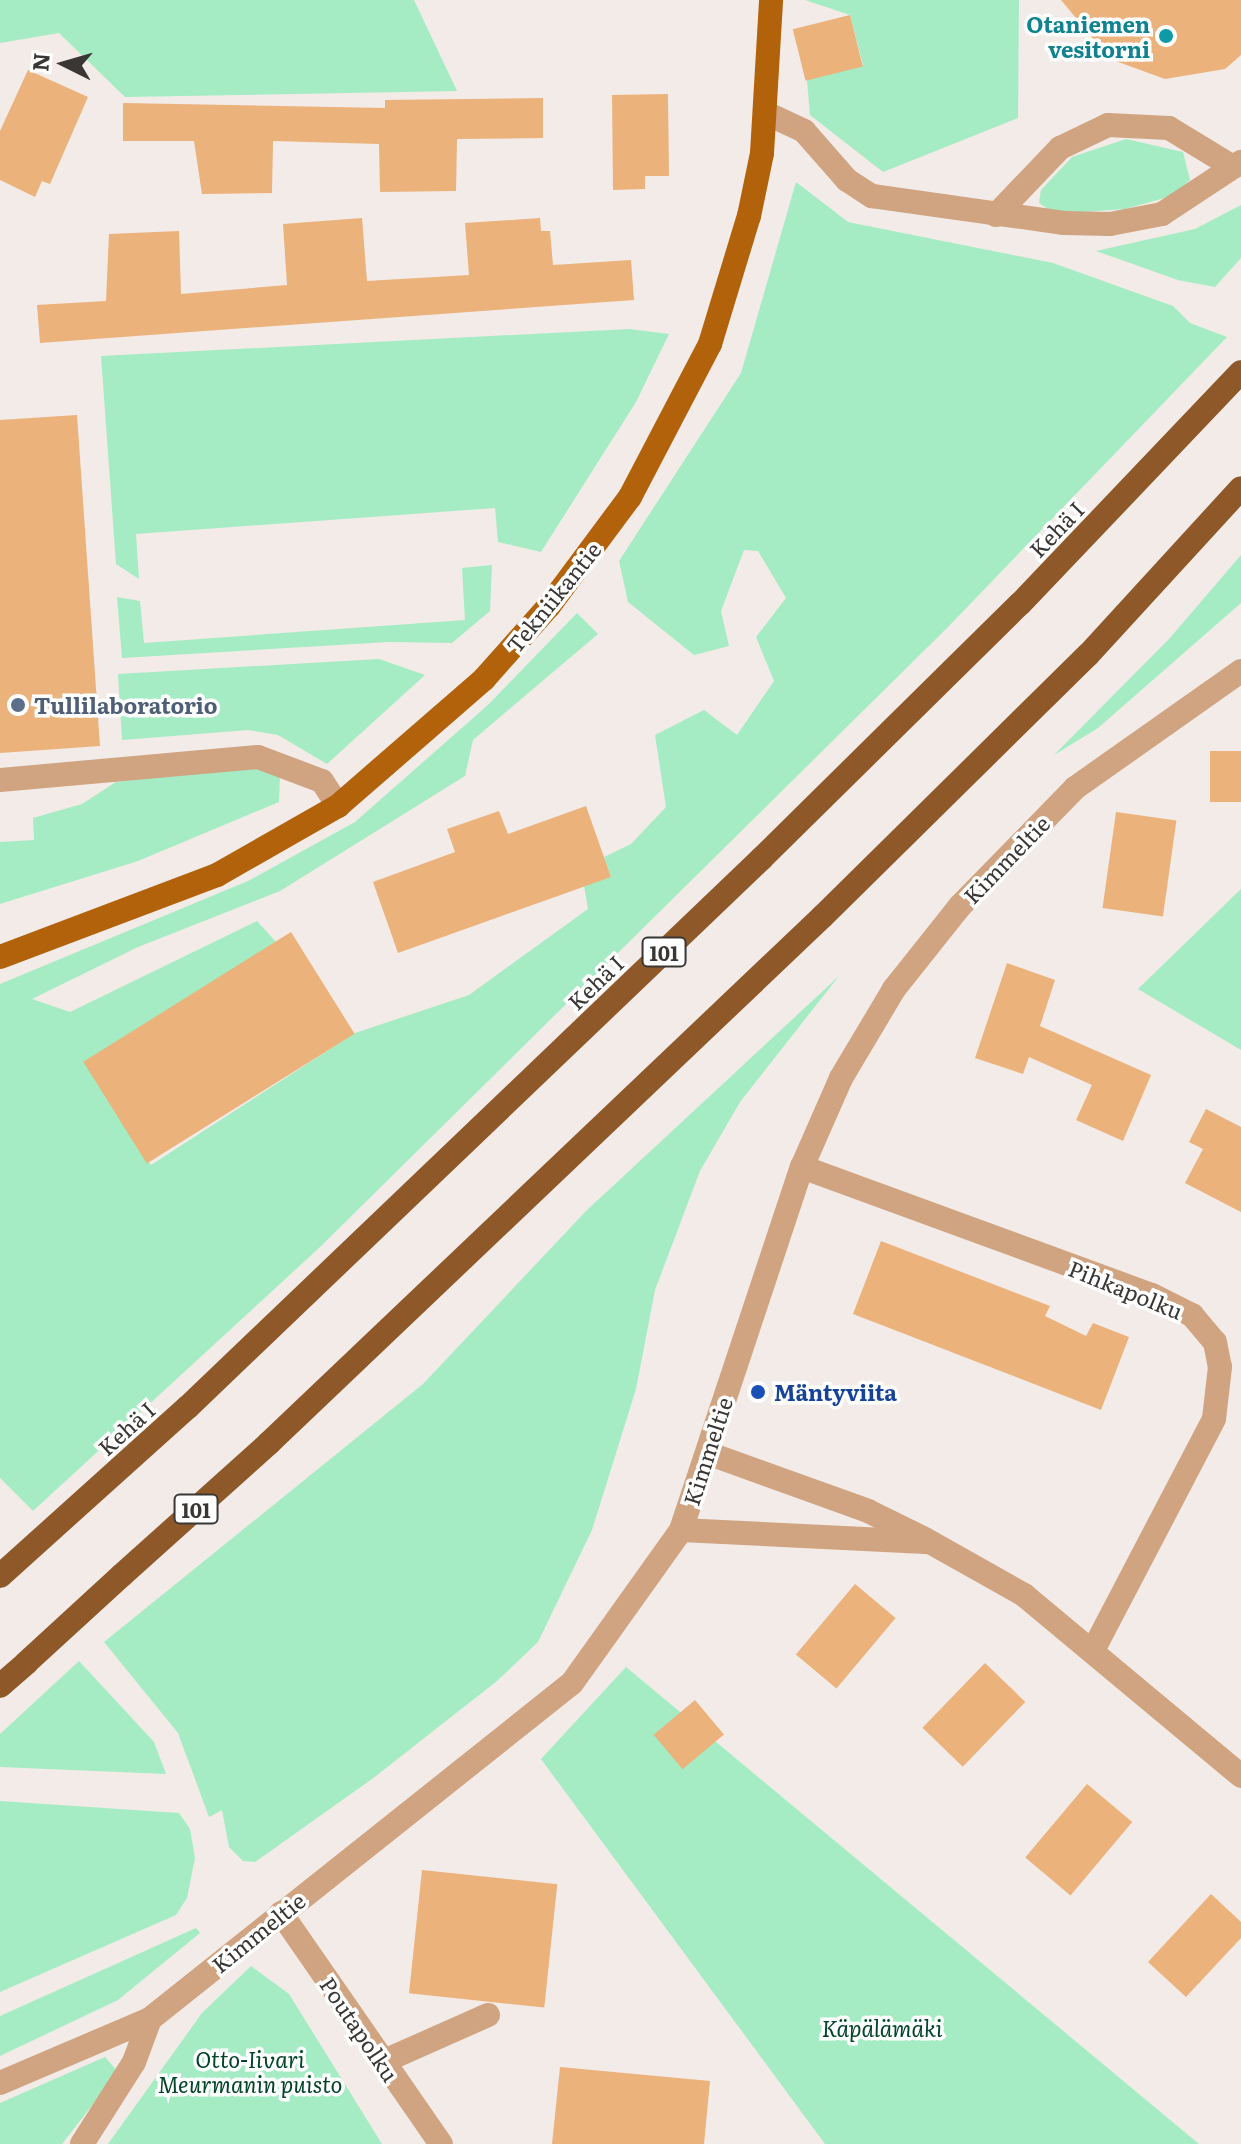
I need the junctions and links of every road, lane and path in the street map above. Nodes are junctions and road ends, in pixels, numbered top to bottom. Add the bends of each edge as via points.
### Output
1 (771, 0) edge
2 (766, 113) junction
3 (1237, 165) edge
4 (996, 215) junction
5 (1241, 372) edge
6 (1241, 488) edge
7 (1241, 671) edge
8 (0, 780) edge
9 (338, 806) junction
10 (7, 952) edge
11 (802, 1167) junction
12 (710, 1454) junction
13 (681, 1530) junction
14 (930, 1542) junction
15 (0, 1576) edge
16 (1094, 1649) junction
17 (0, 1686) edge
18 (1241, 1776) edge
19 (281, 1913) junction
20 (488, 2015) dead end
21 (150, 2019) junction
22 (382, 2062) junction
23 (0, 2083) edge
24 (82, 2144) edge
25 (441, 2144) edge

1 - 2 main road, Tekniikantie
2 - 4 street via 804,131 847,180 872,196
2 - 9 main road, Tekniikantie via 749,216 710,344 630,497 549,606 484,679
3 - 4 street via 1162,214 1064,223
3 - 4 street via 1169,128 1108,125 1060,148
5 - 15 highway, Kehä I / 101 via 1020,604 773,847 188,1407
6 - 17 highway, 101, bridge via 1088,655 822,917 269,1443
7 - 11 street, Kimmeltie via 1075,788 960,906 894,989 841,1078
8 - 9 street via 258,757 322,781
9 - 10 main road, Tekniikantie via 217,875
11 - 12 street, Kimmeltie via 755,1295
11 - 16 street, Pihkapolku via 1152,1295 1192,1315 1215,1342 1220,1367 1214,1419
12 - 13 street, Kimmeltie
12 - 14 street via 877,1515
13 - 14 street
13 - 19 street, Kimmeltie via 572,1683
14 - 16 street via 1024,1595
16 - 18 street
19 - 21 street, Kimmeltie
19 - 22 street, Poutapolku
20 - 22 street
21 - 23 street, Kimmeltie
21 - 24 street via 134,2062
22 - 25 street, Poutapolku

